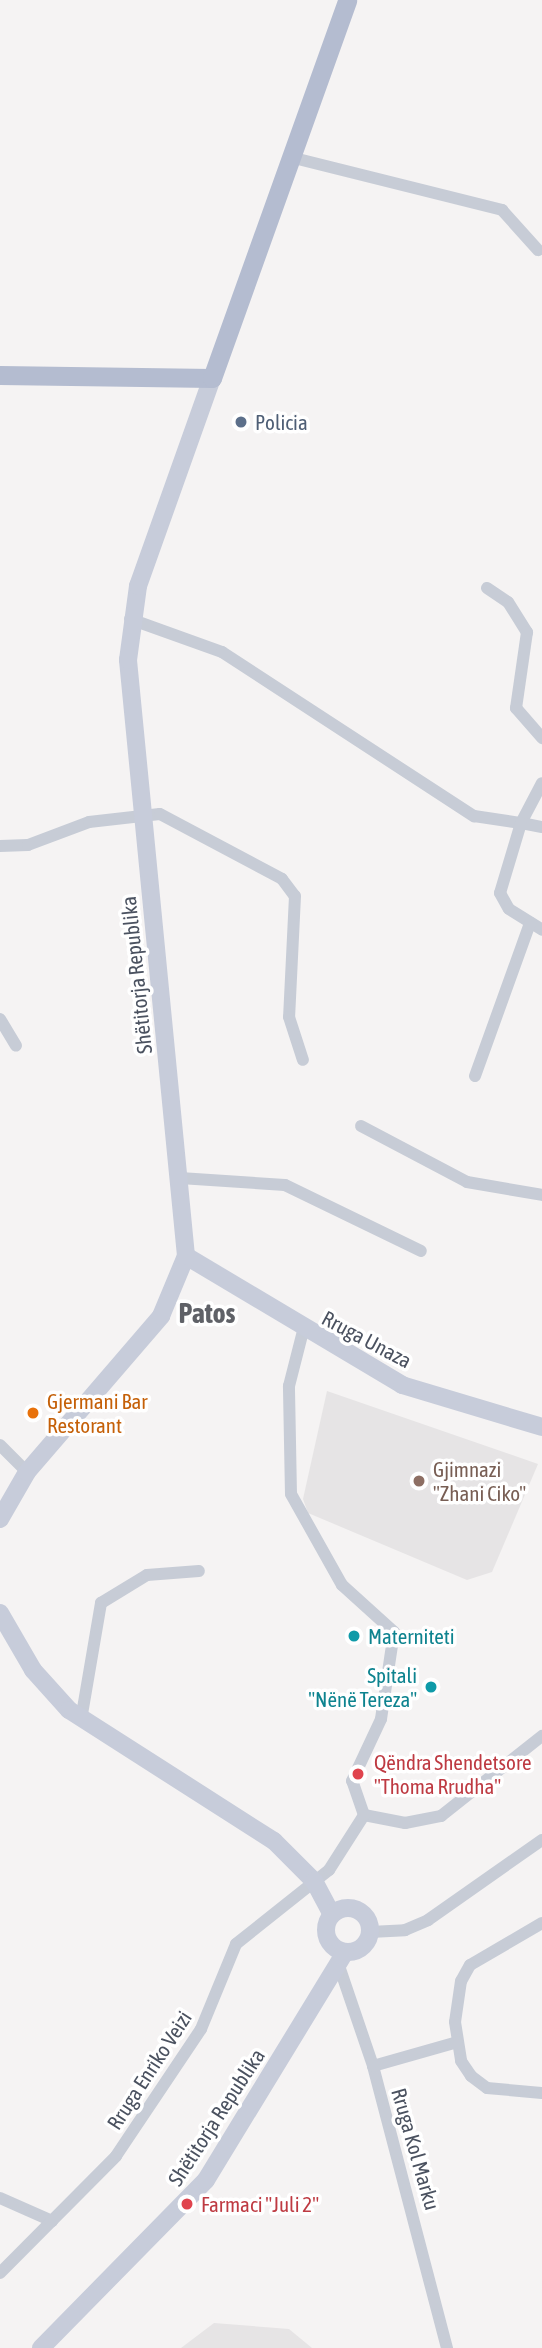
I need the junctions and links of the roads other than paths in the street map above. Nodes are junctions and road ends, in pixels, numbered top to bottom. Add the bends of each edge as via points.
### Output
1 (347, 0) edge
2 (290, 157) junction
3 (538, 250) dead end
4 (0, 375) edge
5 (212, 378) junction
6 (487, 589) dead end
7 (130, 619) junction
8 (542, 738) edge
9 (542, 783) edge
10 (141, 812) junction
11 (521, 824) junction
12 (542, 827) edge
13 (0, 846) edge
14 (530, 923) junction
15 (542, 930) edge
16 (0, 1019) edge
17 (16, 1046) dead end
18 (303, 1060) dead end
19 (475, 1076) dead end
20 (361, 1126) dead end
21 (180, 1178) junction
22 (542, 1195) edge
23 (421, 1251) dead end
24 (186, 1256) junction
25 (303, 1331) junction
26 (542, 1427) edge
27 (0, 1445) edge
28 (27, 1472) junction
29 (0, 1519) edge
30 (199, 1571) dead end
31 (0, 1613) edge
32 (81, 1720) junction
33 (542, 1736) edge
34 (364, 1815) junction
35 (542, 1840) edge
36 (314, 1881) junction
37 (332, 1915) junction
38 (542, 1923) edge
39 (370, 1932) junction
40 (341, 1958) junction
41 (457, 2042) junction
42 (373, 2066) junction
43 (542, 2093) edge
44 (0, 2198) edge
45 (52, 2221) junction
46 (0, 2273) edge
47 (41, 2348) edge
48 (447, 2348) edge

1 - 2 main road
2 - 3 street via 502,210
2 - 5 main road
4 - 5 main road
5 - 7 main road, Shëtitorja Republika
6 - 8 street via 508,602 527,632 516,708
7 - 10 main road, Shëtitorja Republika
7 - 11 street via 222,653 474,816
9 - 11 street
10 - 13 street via 89,822 28,845
10 - 18 street via 175,819 290,886 296,906 289,1017
10 - 21 main road, Shëtitorja Republika
11 - 12 street
11 - 14 street via 500,893 501,902
14 - 15 street
14 - 19 street
16 - 17 street
20 - 22 street via 467,1182
21 - 23 street via 285,1185
21 - 24 main road, Shëtitorja Republika
24 - 25 main road, Rruga Unaza
24 - 28 main road, Shëtitorja Republika via 161,1316
25 - 26 main road, Rruga Unaza via 402,1385
25 - 34 street via 289,1387 291,1494 342,1585 394,1633 381,1719 352,1781
27 - 28 street
28 - 29 main road, Shëtitorja Republika
30 - 32 street via 147,1575 101,1603
31 - 32 main road via 33,1670
32 - 36 main road via 274,1841
33 - 34 street via 441,1816 405,1823
34 - 36 street, Rruga Enriko Veizi via 336,1860
35 - 39 street via 428,1920 405,1930
36 - 37 main road
36 - 45 street, Rruga Enriko Veizi via 236,1944 201,2029 103,2174
37 - 39 main road via 355,1909
37 - 40 main road via 327,1935
38 - 41 street via 470,1965 456,2000
39 - 40 main road via 362,1947
40 - 42 street, Rruga Kol Marku
40 - 47 main road, Shëtitorja Republika via 206,2180
41 - 42 street
41 - 43 street via 471,2076 487,2088
42 - 48 street, Rruga Kol Marku
44 - 45 street
45 - 46 street, Rruga Enriko Veizi

